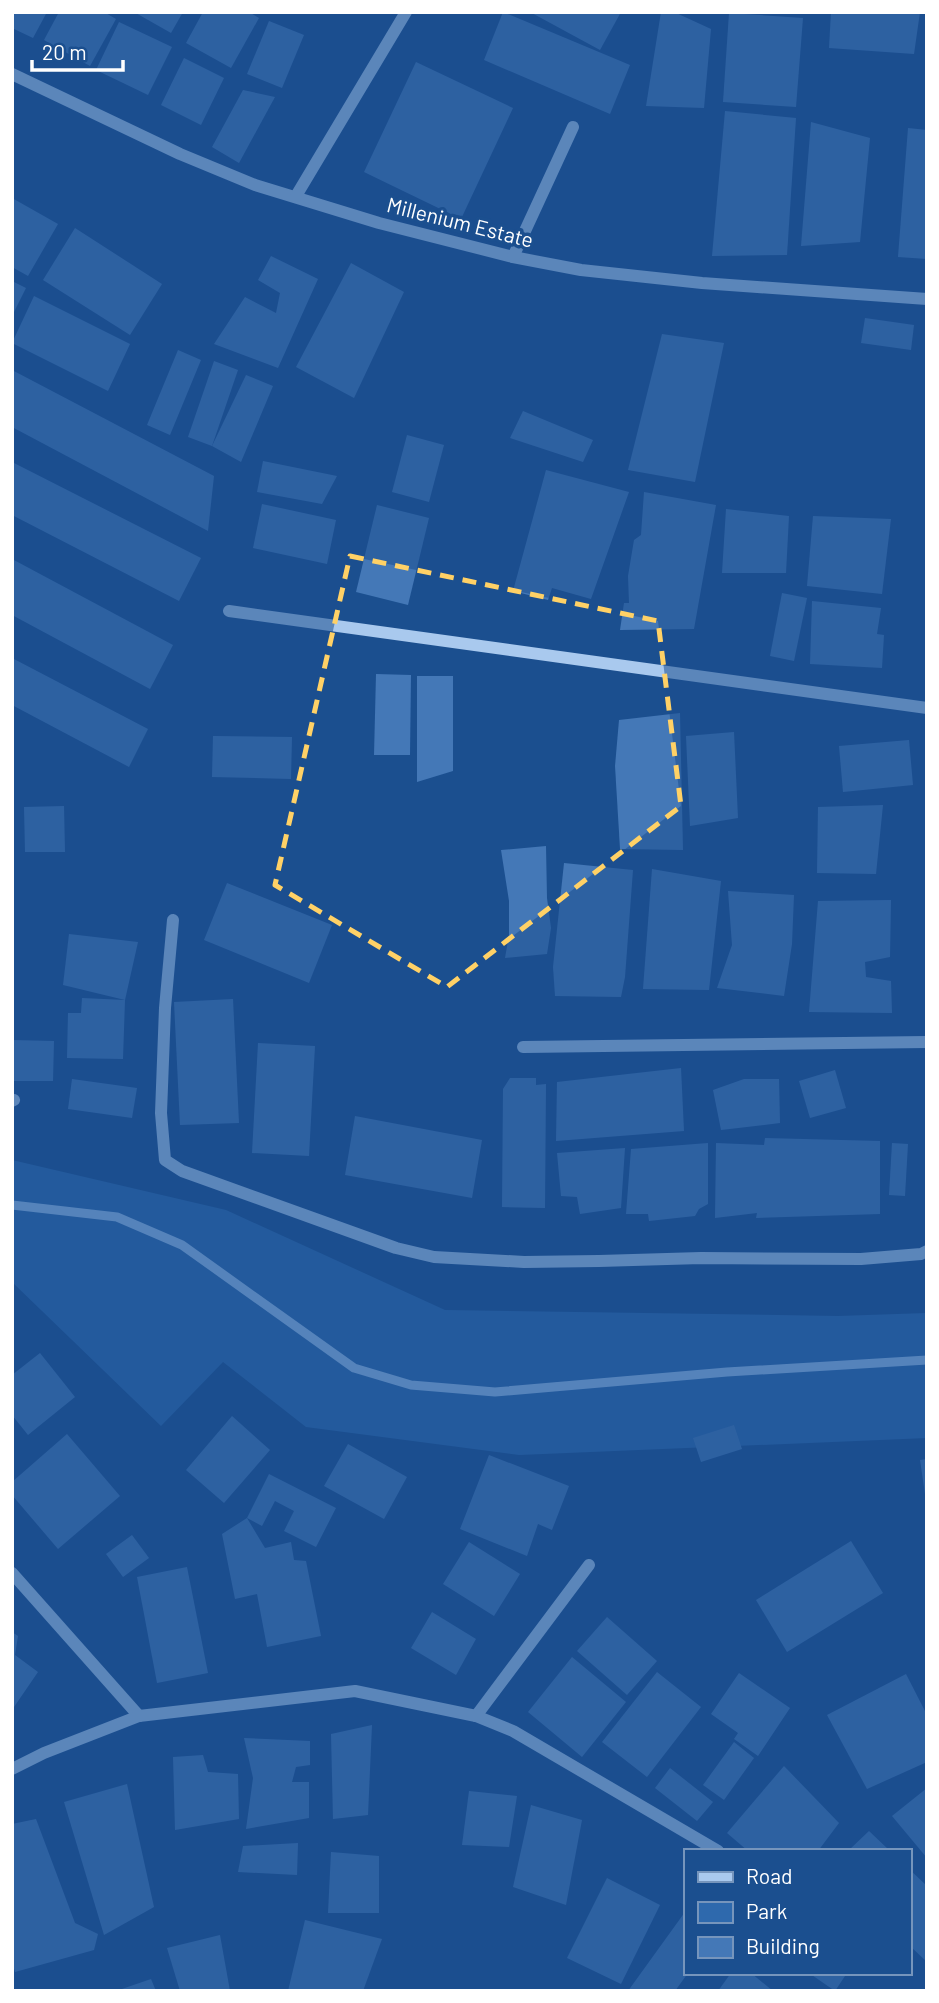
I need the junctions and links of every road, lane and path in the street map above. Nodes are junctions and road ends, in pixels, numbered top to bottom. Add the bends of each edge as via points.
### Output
1 (406, 12) edge
2 (12, 74) edge
3 (573, 127) dead end
4 (296, 196) junction
5 (513, 257) junction
6 (927, 299) edge
7 (229, 611) dead end
8 (927, 708) edge
9 (173, 920) dead end
10 (927, 1042) edge
11 (523, 1047) dead end
12 (927, 1251) edge
13 (589, 1565) dead end
14 (12, 1573) edge
15 (139, 1716) junction
16 (476, 1716) junction
17 (12, 1769) edge
18 (715, 1849) edge

1 - 4 street
2 - 4 street, Millenium Estate via 180,154 254,185
3 - 5 street
4 - 5 street, Millenium Estate via 379,223
5 - 6 street, Millenium Estate via 580,270 702,283
7 - 8 street
9 - 12 street via 161,1133 164,1160 182,1171 396,1248 434,1257 524,1262 861,1259
10 - 11 street
13 - 16 street
14 - 15 street
15 - 16 street via 355,1691
15 - 17 street
16 - 18 street via 513,1731

